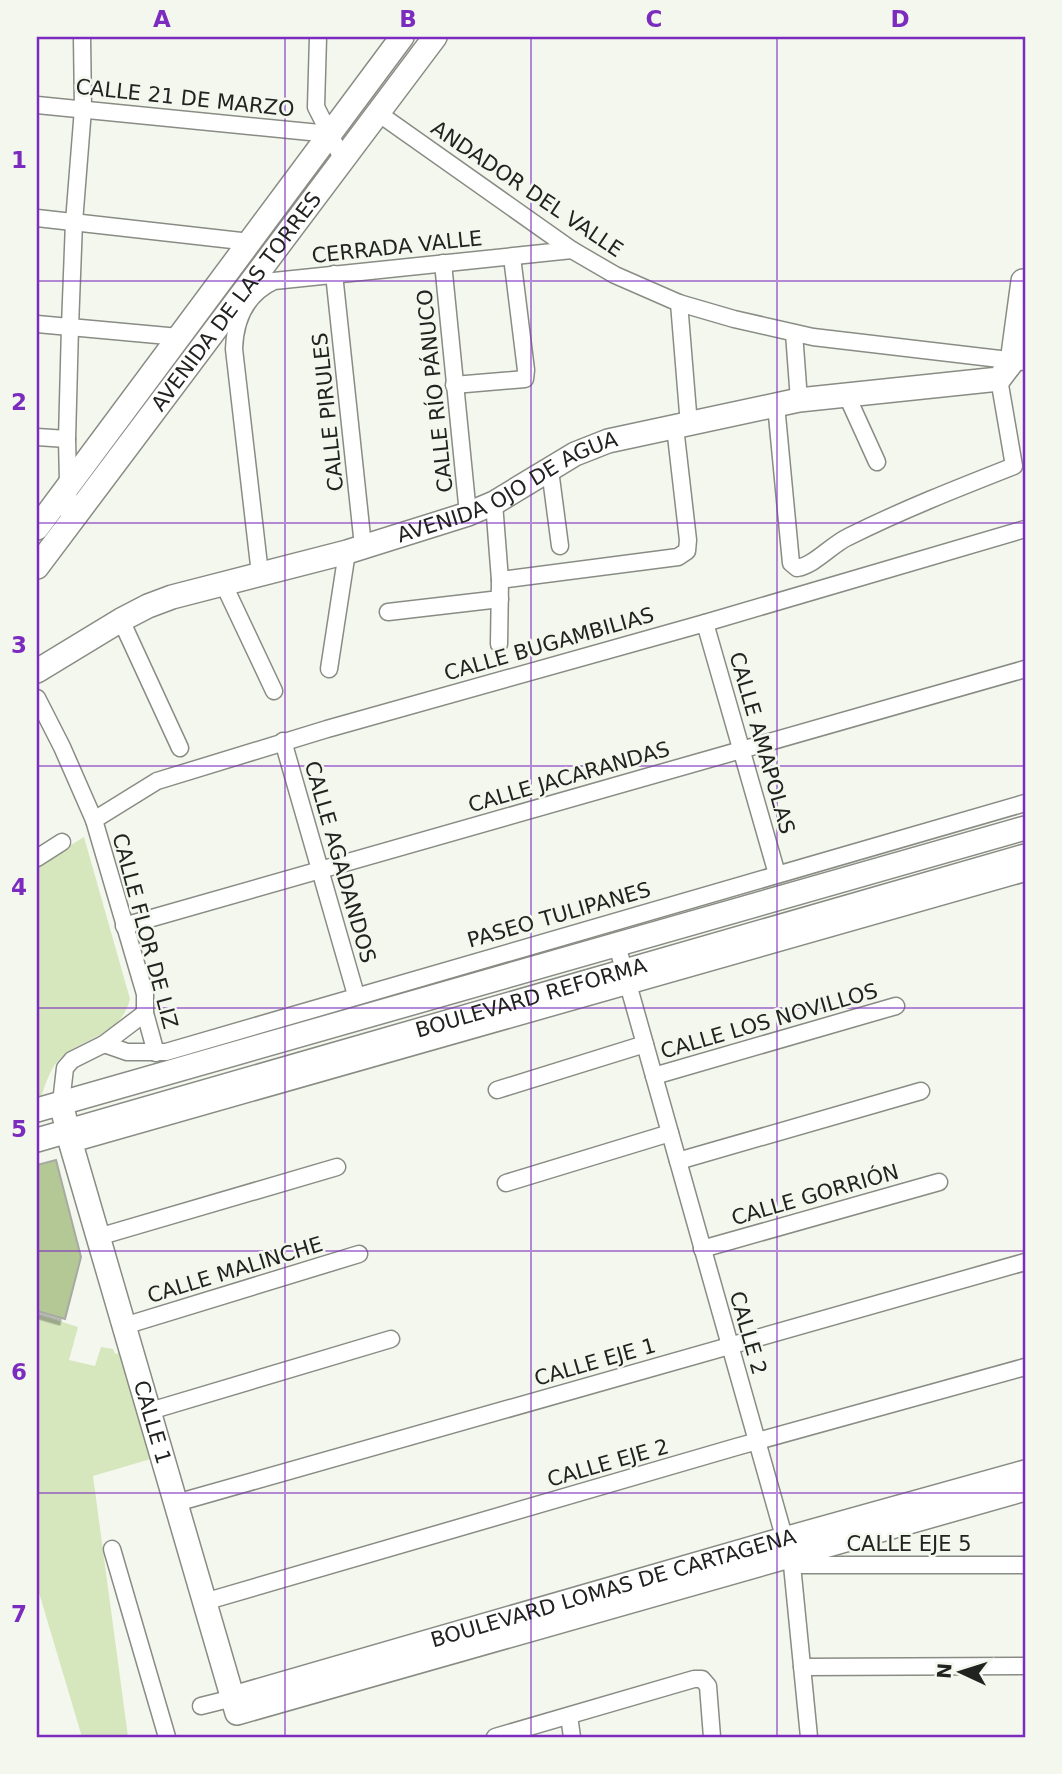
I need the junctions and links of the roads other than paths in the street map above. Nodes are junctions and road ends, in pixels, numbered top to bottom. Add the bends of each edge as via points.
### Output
1 (82, 37) edge
2 (318, 37) edge
3 (402, 37) edge
4 (436, 37) edge
5 (37, 105) edge
6 (83, 109) junction
7 (379, 113) junction
8 (330, 134) junction
9 (343, 160) junction
10 (37, 218) edge
11 (74, 222) junction
12 (250, 242) junction
13 (572, 250) junction
14 (512, 257) junction
15 (443, 263) junction
16 (334, 274) junction
17 (1023, 281) dead end
18 (679, 303) junction
19 (37, 324) edge
20 (70, 327) junction
21 (794, 333) junction
22 (179, 337) junction
23 (1012, 368) edge
24 (454, 385) junction
25 (847, 396) junction
26 (799, 400) junction
27 (776, 405) junction
28 (682, 426) junction
29 (37, 436) edge
30 (67, 439) junction
31 (877, 462) dead end
32 (550, 470) junction
33 (67, 489) junction
34 (494, 503) junction
35 (468, 514) junction
36 (69, 524) junction
37 (37, 528) edge
38 (1025, 529) edge
39 (560, 546) dead end
40 (355, 549) junction
41 (37, 567) edge
42 (260, 574) junction
43 (500, 580) junction
44 (224, 585) junction
45 (500, 599) junction
46 (388, 612) dead end
47 (121, 620) junction
48 (705, 622) junction
49 (499, 644) dead end
50 (1025, 669) edge
51 (328, 670) dead end
52 (37, 671) edge
53 (274, 691) dead end
54 (37, 698) edge
55 (283, 741) junction
56 (180, 748) dead end
57 (742, 749) junction
58 (1025, 803) edge
59 (94, 820) junction
60 (1025, 828) edge
61 (62, 842) dead end
62 (1025, 856) edge
63 (37, 858) edge
64 (321, 869) junction
65 (1025, 873) edge
66 (777, 874) junction
67 (124, 926) junction
68 (617, 945) junction
69 (626, 977) junction
70 (356, 995) junction
71 (896, 1006) dead end
72 (145, 1013) junction
73 (104, 1044) junction
74 (645, 1044) junction
75 (156, 1053) junction
76 (654, 1076) junction
77 (497, 1090) dead end
78 (922, 1091) dead end
79 (61, 1103) junction
80 (37, 1110) edge
81 (670, 1132) junction
82 (69, 1137) junction
83 (37, 1140) edge
84 (678, 1161) junction
85 (337, 1167) dead end
86 (939, 1182) dead end
87 (506, 1184) dead end
88 (98, 1237) junction
89 (702, 1249) junction
90 (359, 1254) dead end
91 (1025, 1262) edge
92 (124, 1326) junction
93 (391, 1339) dead end
94 (729, 1345) junction
95 (1025, 1367) edge
96 (150, 1411) junction
97 (756, 1441) junction
98 (1025, 1472) edge
99 (1025, 1489) edge
100 (176, 1503) junction
101 (112, 1549) dead end
102 (788, 1553) junction
103 (1025, 1565) edge
104 (204, 1602) junction
105 (1025, 1666) edge
106 (802, 1667) junction
107 (235, 1705) junction
108 (201, 1706) dead end
109 (569, 1716) junction
110 (167, 1737) edge
111 (495, 1737) edge
112 (572, 1737) edge
113 (712, 1737) edge
114 (809, 1737) edge

1 - 6 street
2 - 8 street via 316,107
3 - 8 main road, AVENIDA DE LAS TORRES
4 - 7 main road, AVENIDA DE LAS TORRES
5 - 6 street, CALLE 21 DE MARZO
6 - 8 street, CALLE 21 DE MARZO
6 - 11 street
7 - 9 main road, AVENIDA DE LAS TORRES
7 - 13 street, ANDADOR DEL VALLE
8 - 9 street
8 - 12 main road, AVENIDA DE LAS TORRES
9 - 36 main road, AVENIDA DE LAS TORRES
10 - 11 street
11 - 12 street
11 - 20 street
12 - 22 main road, AVENIDA DE LAS TORRES
13 - 14 street, CERRADA VALLE
13 - 18 street, ANDADOR DEL VALLE
14 - 15 street, CERRADA VALLE
14 - 24 street via 525,379
15 - 16 street, CERRADA VALLE
15 - 24 street, CALLE RÍO PÁNUCO
16 - 40 street, CALLE PIRULES
16 - 42 street, CERRADA VALLE via 274,281 262,287 241,313 234,331
17 - 23 main road
18 - 21 street, ANDADOR DEL VALLE
18 - 28 street
19 - 20 street
20 - 22 street
20 - 30 street
21 - 23 street, ANDADOR DEL VALLE
21 - 26 street
22 - 33 main road, AVENIDA DE LAS TORRES
23 - 25 main road, AVENIDA OJO DE AGUA
23 - 27 street via 1014,466 898,512 797,568 791,563
24 - 35 street, CALLE RÍO PÁNUCO
25 - 26 main road, AVENIDA OJO DE AGUA
25 - 31 street
26 - 27 main road, AVENIDA OJO DE AGUA
27 - 28 main road, AVENIDA OJO DE AGUA
28 - 32 main road, AVENIDA OJO DE AGUA via 608,441
28 - 43 street via 687,551 678,557
29 - 30 street
30 - 33 street
32 - 34 main road, AVENIDA OJO DE AGUA
32 - 39 street
33 - 36 street
33 - 37 main road, AVENIDA DE LAS TORRES
34 - 35 main road, AVENIDA OJO DE AGUA
34 - 43 street
35 - 40 main road, AVENIDA OJO DE AGUA
36 - 41 main road, AVENIDA DE LAS TORRES
38 - 48 street, CALLE BUGAMBILIAS
40 - 42 main road, AVENIDA OJO DE AGUA
40 - 51 street, CALLE PIRULES
42 - 44 main road, AVENIDA OJO DE AGUA
43 - 45 street
44 - 47 main road, AVENIDA OJO DE AGUA via 172,597
44 - 53 street
45 - 46 street
45 - 49 street
47 - 52 main road, AVENIDA OJO DE AGUA
47 - 56 street
48 - 55 street, CALLE BUGAMBILIAS
48 - 57 street, CALLE AMAPOLAS
50 - 57 street, CALLE JACARANDAS
54 - 59 street, CALLE FLOR DE LIZ
55 - 59 street, CALLE BUGAMBILIAS via 157,780
55 - 64 street, CALLE AGADANDOS
57 - 64 street, CALLE JACARANDAS
57 - 66 street, CALLE AMAPOLAS
58 - 66 street, PASEO TULIPANES
59 - 67 street, CALLE FLOR DE LIZ
60 - 68 main road, BOULEVARD REFORMA
61 - 63 street
62 - 69 main road, BOULEVARD REFORMA
64 - 67 street, CALLE JACARANDAS
64 - 70 street, CALLE AGADANDOS
65 - 69 street
66 - 70 street, PASEO TULIPANES
67 - 72 street, CALLE FLOR DE LIZ via 145,994
68 - 69 street, CALLE 2
68 - 79 main road, BOULEVARD REFORMA
69 - 74 street, CALLE 2
69 - 82 main road, BOULEVARD REFORMA
70 - 75 street, PASEO TULIPANES
71 - 76 street, CALLE LOS NOVILLOS
72 - 73 street
72 - 75 street, CALLE FLOR DE LIZ
73 - 75 street, PASEO TULIPANES via 127,1052
73 - 79 street via 65,1068
74 - 76 street, CALLE 2
74 - 77 street
76 - 81 street, CALLE 2
78 - 84 street
79 - 80 main road, BOULEVARD REFORMA
79 - 82 main road, CALLE 1
81 - 84 street, CALLE 2
81 - 87 street
82 - 83 main road, BOULEVARD REFORMA
82 - 88 main road, CALLE 1
84 - 89 street, CALLE 2
85 - 88 street
86 - 89 street, CALLE GORRIÓN
88 - 92 main road, CALLE 1
89 - 94 street, CALLE 2
90 - 92 street, CALLE MALINCHE
91 - 94 street, CALLE EJE 1
92 - 96 main road, CALLE 1
93 - 96 street
94 - 97 street, CALLE 2
94 - 100 street, CALLE EJE 1
95 - 97 street, CALLE EJE 2
96 - 100 main road, CALLE 1
97 - 102 street, CALLE 2
97 - 104 street, CALLE EJE 2
98 - 102 main road, BOULEVARD LOMAS DE CARTAGENA
99 - 102 main road, BOULEVARD LOMAS DE CARTAGENA
100 - 104 main road, CALLE 1
101 - 110 street
102 - 103 street, CALLE EJE 5
102 - 106 street, CALLE 2
102 - 107 main road, BOULEVARD LOMAS DE CARTAGENA
104 - 107 main road, CALLE 1
105 - 106 street
106 - 114 street, CALLE 2
107 - 108 street, BOULEVARD LOMAS DE CARTAGENA
109 - 111 street
109 - 112 street
109 - 113 street via 702,1679 708,1686

